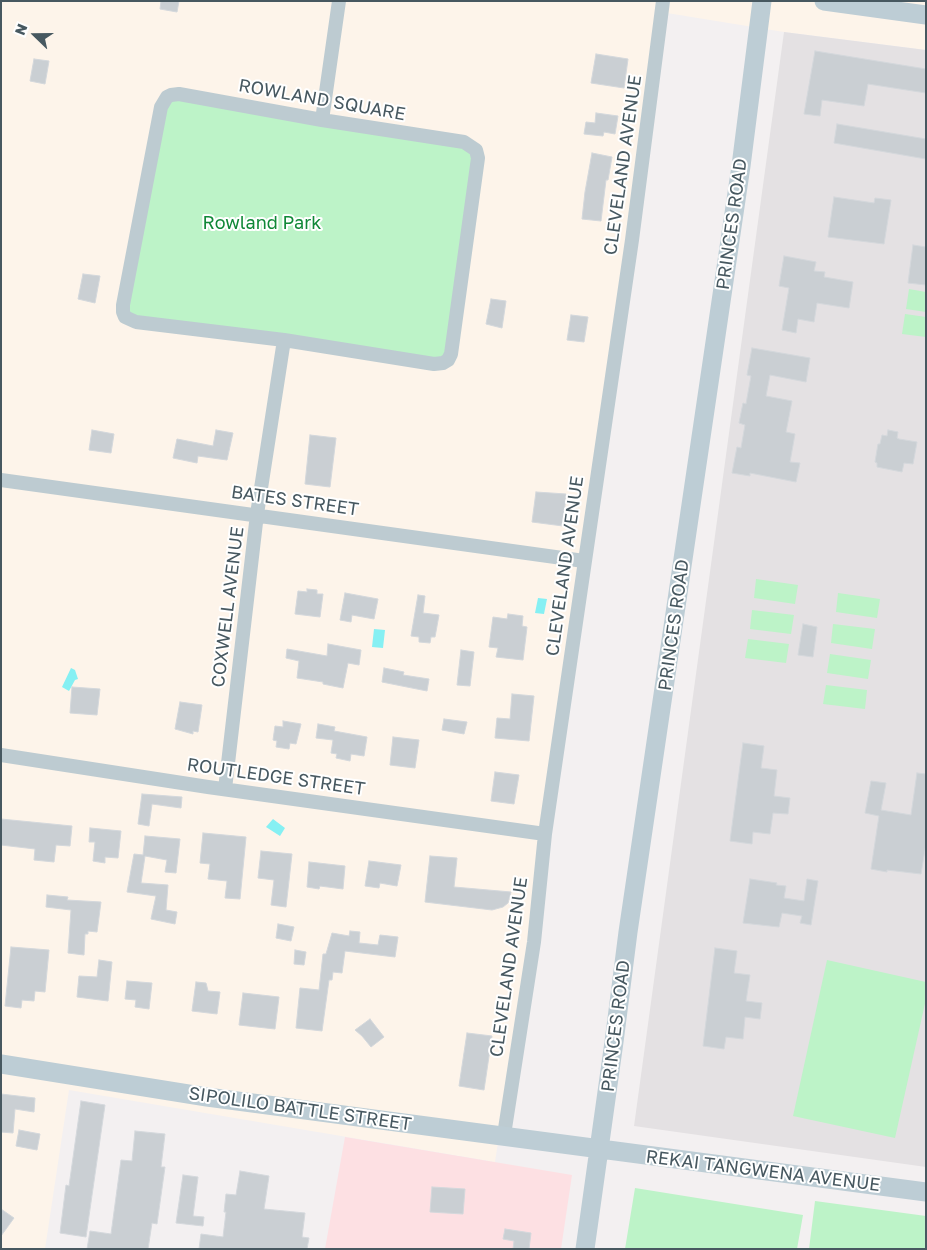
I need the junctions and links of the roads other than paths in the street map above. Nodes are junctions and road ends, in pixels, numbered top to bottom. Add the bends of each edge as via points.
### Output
1 (339, 1) edge
2 (663, 1) edge
3 (762, 1) edge
4 (824, 1) edge
5 (926, 15) edge
6 (322, 120) junction
7 (284, 340) junction
8 (1, 480) edge
9 (257, 514) junction
10 (584, 560) junction
11 (1, 755) edge
12 (225, 789) junction
13 (545, 834) junction
14 (1, 1064) edge
15 (504, 1135) junction
16 (600, 1150) junction
17 (926, 1192) edge
18 (585, 1249) edge

1 - 6 street
2 - 10 street, CLEVELAND AVENUE via 632,240
3 - 16 main road, PRINCES ROAD via 741,168 628,932
4 - 5 main road
6 - 7 street, ROWLAND SQUARE via 464,142 476,150 478,158 451,354 443,363 434,364
6 - 7 street, ROWLAND SQUARE via 171,94 161,107 123,305 125,317 136,322
7 - 9 street, COXWELL AVENUE
8 - 9 street, BATES STREET
9 - 10 street, BATES STREET
9 - 12 street, COXWELL AVENUE
10 - 13 street, CLEVELAND AVENUE
11 - 12 street, ROUTLEDGE STREET
12 - 13 street, ROUTLEDGE STREET
13 - 15 street, CLEVELAND AVENUE via 534,942
14 - 15 main road, SIPOLILO BATTLE STREET via 207,1097
15 - 16 main road, SIPOLILO BATTLE STREET
16 - 17 main road, REKAI TANGWENA AVENUE
16 - 18 main road, PRINCES ROAD

